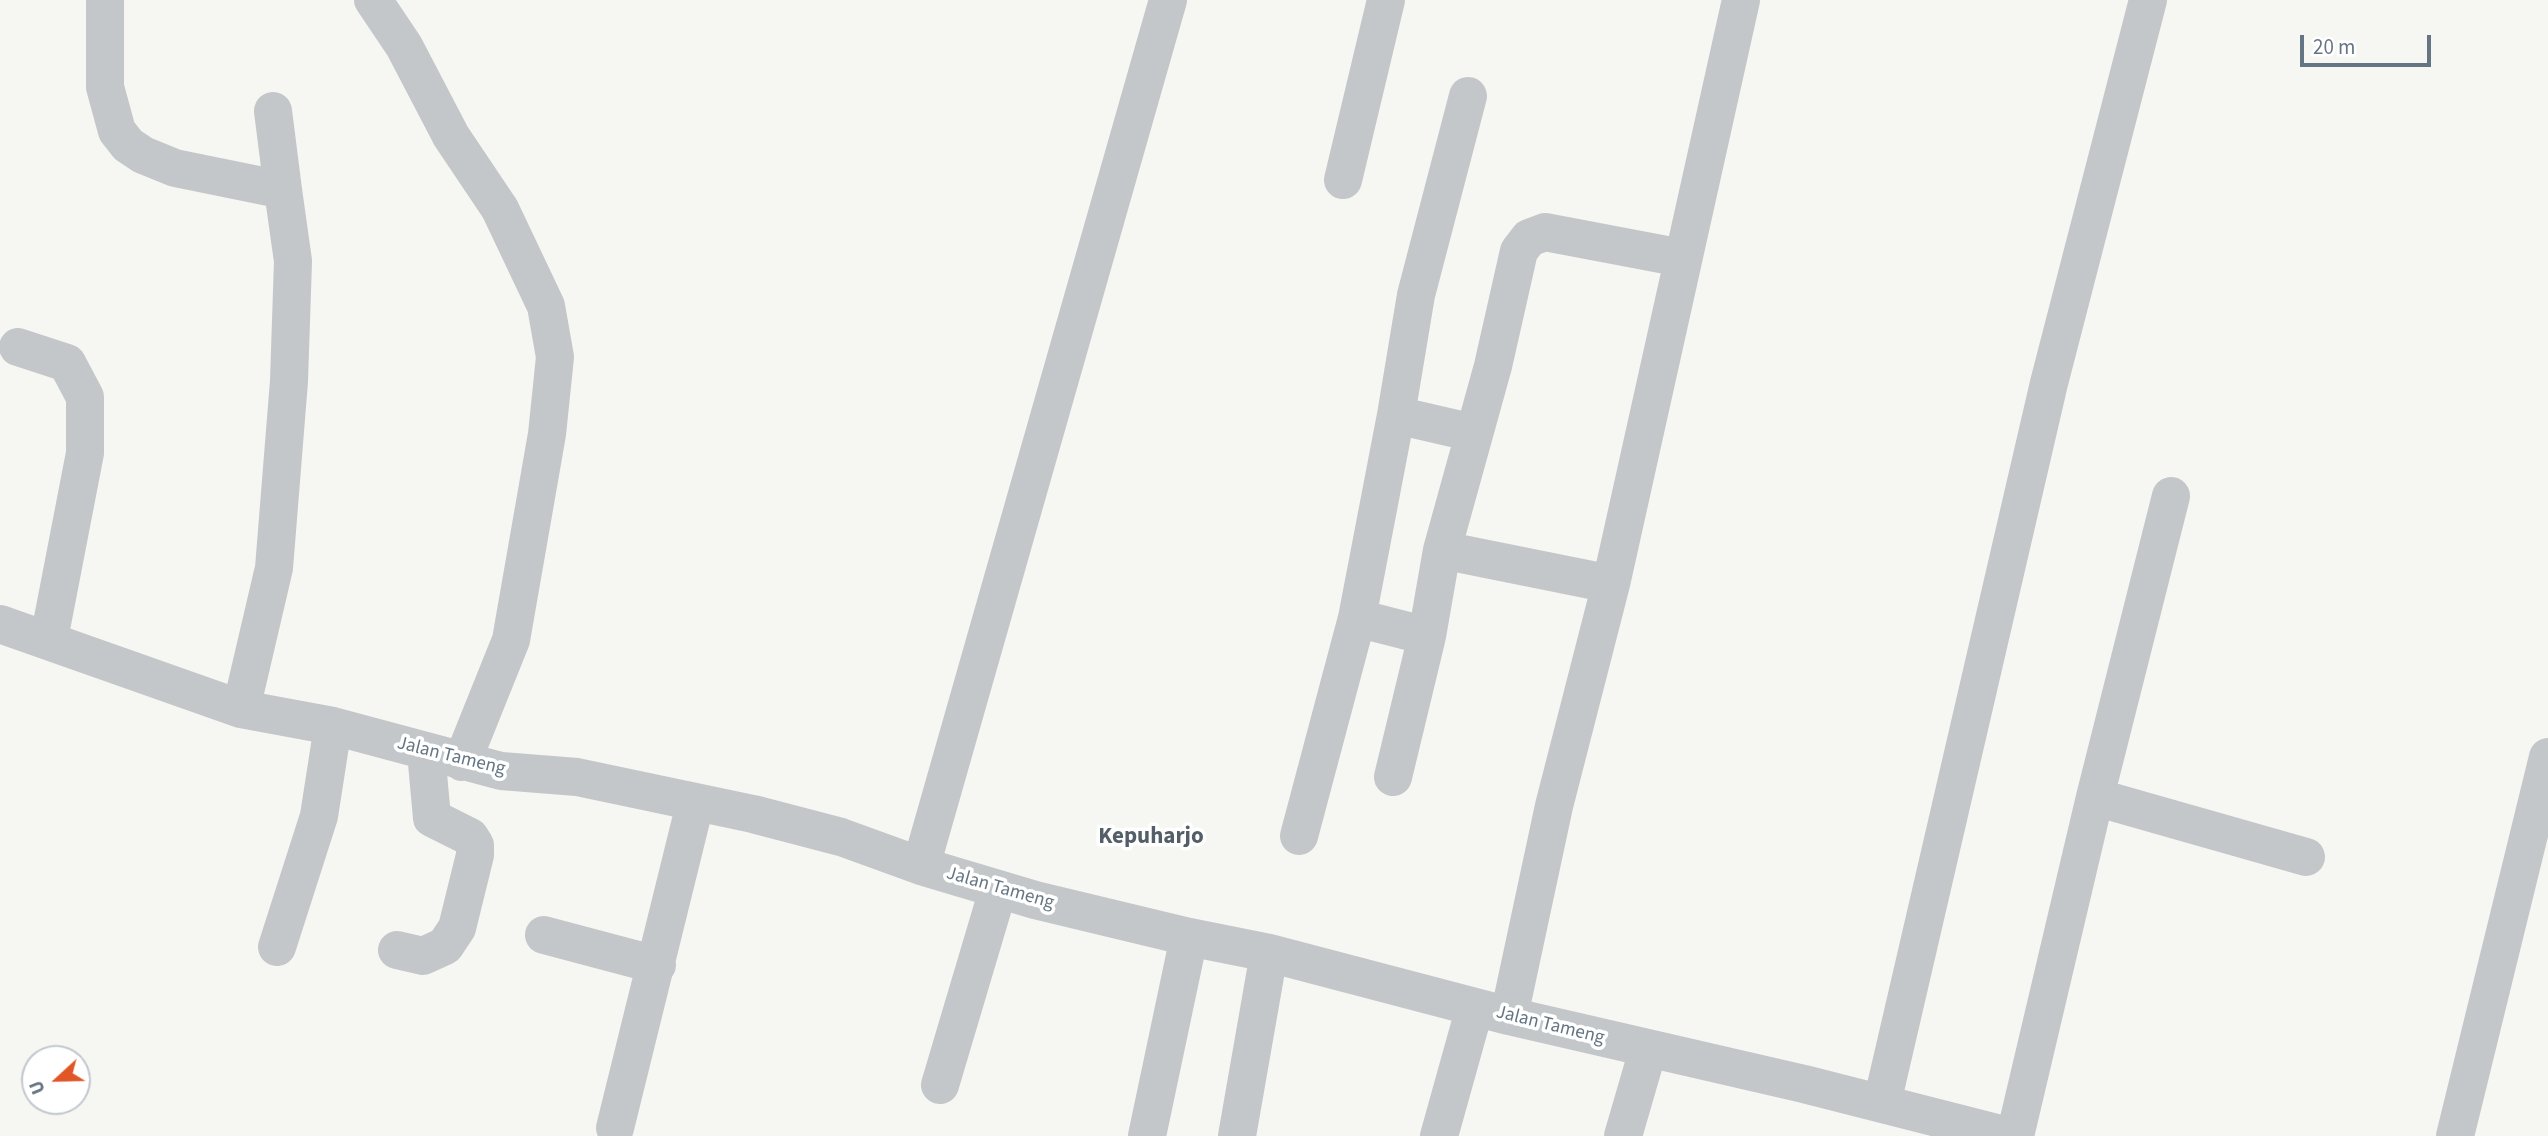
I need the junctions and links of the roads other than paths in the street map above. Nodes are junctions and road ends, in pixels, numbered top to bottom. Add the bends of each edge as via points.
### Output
1 (104, 0) edge
2 (373, 0) edge
3 (1168, 0) edge
4 (1386, 0) edge
5 (1741, 0) edge
6 (2148, 0) edge
7 (1468, 96) dead end
8 (273, 111) dead end
9 (1342, 180) dead end
10 (283, 190) junction
11 (1682, 258) junction
12 (18, 347) dead end
13 (1396, 415) junction
14 (1474, 433) junction
15 (2171, 496) dead end
16 (1442, 550) junction
17 (1611, 584) junction
18 (1357, 618) junction
19 (0, 624) edge
20 (1427, 636) junction
21 (49, 639) junction
22 (241, 709) junction
23 (333, 726) junction
24 (444, 757) junction
25 (2548, 757) edge
26 (1394, 777) dead end
27 (2095, 797) junction
28 (695, 804) junction
29 (1299, 836) dead end
30 (2306, 857) dead end
31 (920, 866) junction
32 (998, 890) junction
33 (544, 936) dead end
34 (1189, 937) junction
35 (277, 947) dead end
36 (397, 950) dead end
37 (1269, 953) junction
38 (657, 965) junction
39 (1492, 1012) junction
40 (1648, 1050) junction
41 (940, 1085) dead end
42 (1882, 1103) junction
43 (615, 1128) dead end
44 (1960, 1130) edge
45 (1147, 1136) edge
46 (1237, 1136) edge
47 (1439, 1136) edge
48 (1623, 1136) edge
49 (2008, 1136) edge
50 (2015, 1136) edge
51 (2455, 1136) edge

1 - 10 street via 105,88 117,131 128,145 175,168
2 - 24 street via 404,46 451,136 500,209 546,306 555,357 547,434 511,640
3 - 31 street
4 - 9 street
5 - 11 street
6 - 42 street via 2052,370
7 - 13 street via 1416,295
8 - 10 street
10 - 22 street via 293,261 274,568
11 - 14 street via 1545,232 1529,238 1519,251
11 - 17 street
12 - 21 street via 67,363 85,397 85,453
13 - 14 street
13 - 18 street
14 - 16 street
15 - 27 street
16 - 17 street
16 - 20 street
17 - 39 street via 1554,806
18 - 20 street
18 - 29 street
19 - 21 street, Jalan Tameng
20 - 26 street
21 - 22 street, Jalan Tameng
22 - 23 street, Jalan Tameng
23 - 24 street, Jalan Tameng
23 - 35 street via 319,816
24 - 28 street, Jalan Tameng via 501,771 577,777
24 - 36 street via 432,818 470,837 475,855 457,928 445,946 423,956
25 - 51 street
27 - 30 street
27 - 50 street
28 - 31 street, Jalan Tameng via 841,837
28 - 38 street
31 - 32 street, Jalan Tameng
32 - 34 street, Jalan Tameng
32 - 41 street
33 - 38 street
34 - 37 street, Jalan Tameng
34 - 45 street
37 - 39 street, Jalan Tameng
37 - 46 street
38 - 43 street
39 - 40 street, Jalan Tameng
39 - 47 street
40 - 42 street, Jalan Tameng
40 - 48 street
42 - 44 street, Jalan Tameng
44 - 49 street, Jalan Tameng

